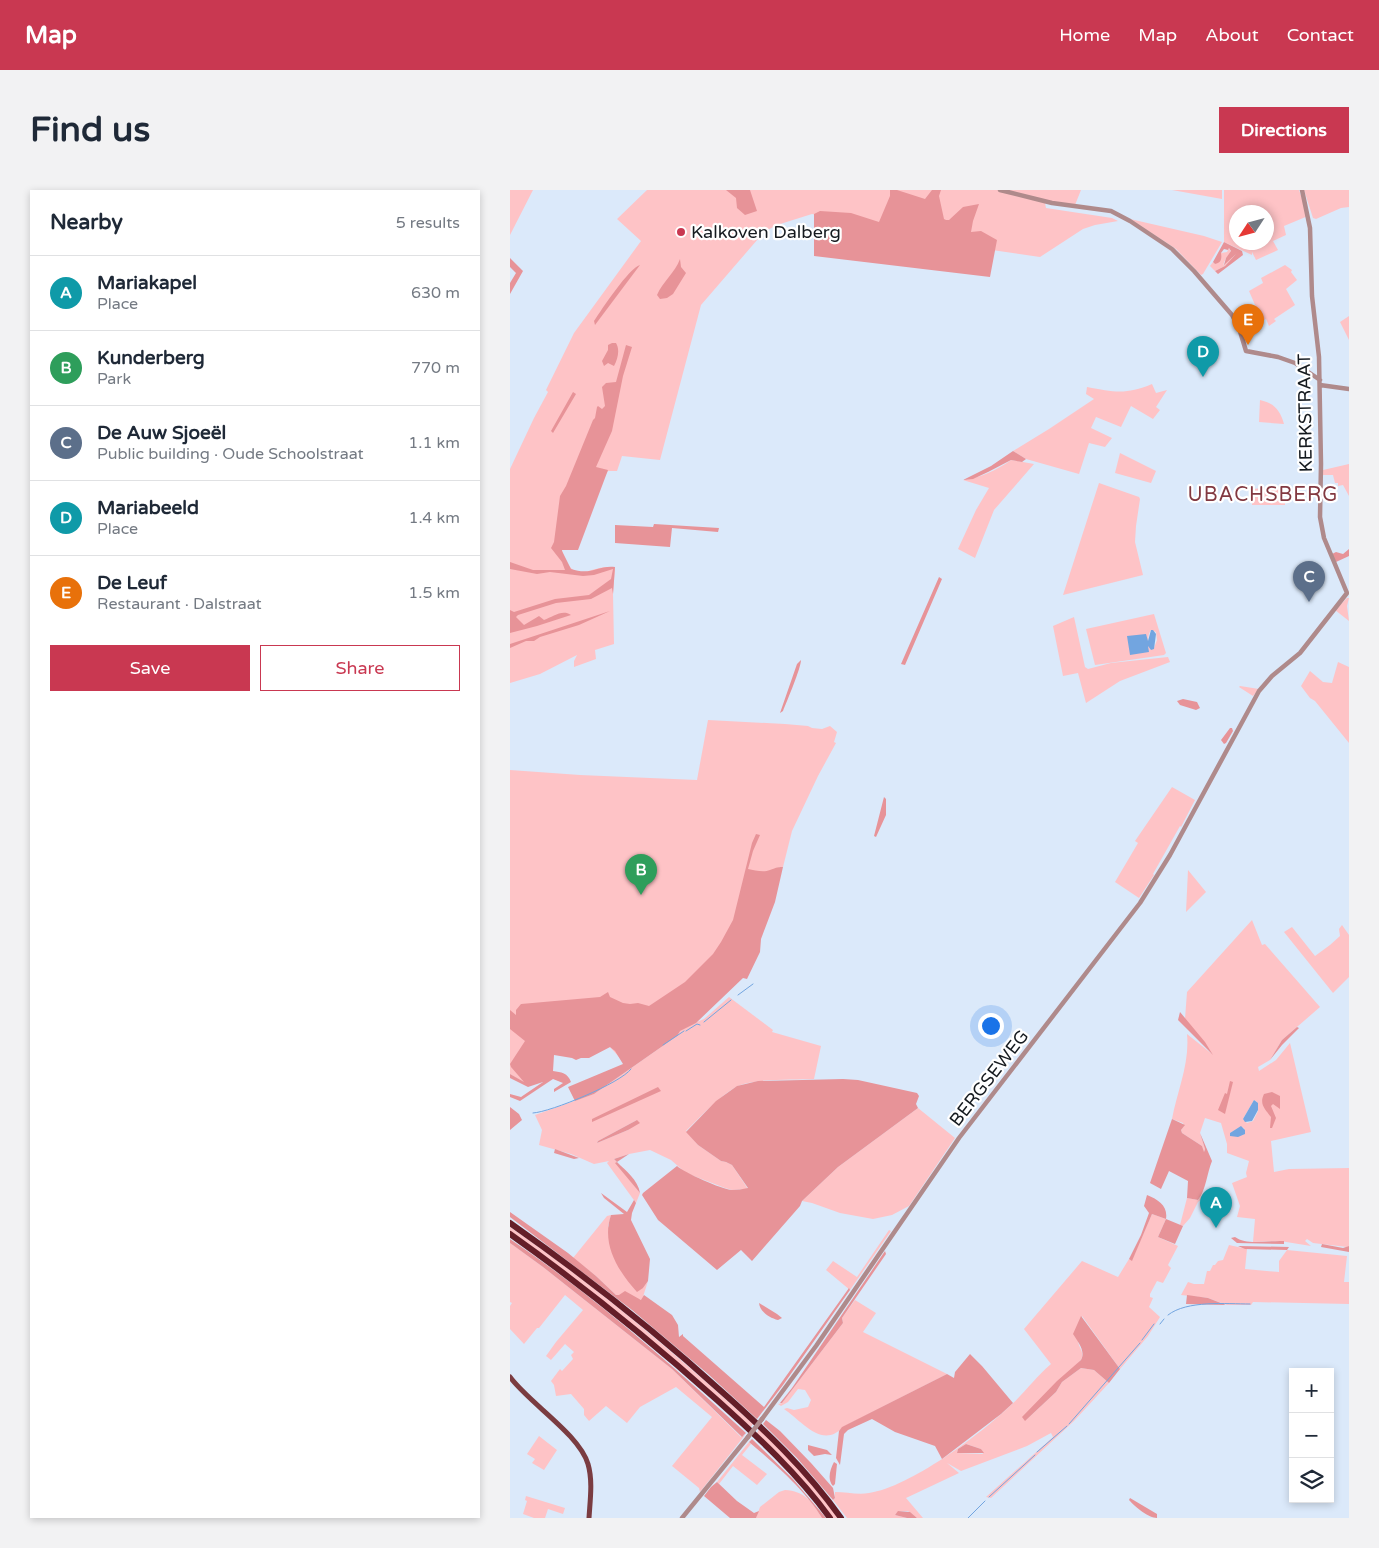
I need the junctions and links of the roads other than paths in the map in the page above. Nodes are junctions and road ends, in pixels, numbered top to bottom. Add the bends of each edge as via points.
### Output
1 (1000, 190) edge
2 (1302, 190) edge
3 (1320, 382) junction
4 (1349, 389) edge
5 (1347, 592) joint
6 (510, 1223) edge
7 (510, 1234) edge
8 (510, 1377) edge
9 (589, 1518) edge
10 (682, 1518) edge
11 (830, 1518) edge
12 (841, 1518) edge

1 - 3 street via 1052,204 1117,213 1172,248 1190,266 1232,315 1246,351 1295,362
2 - 3 street, KERKSTRAAT via 1310,228
3 - 4 street
3 - 5 street, KERKSTRAAT via 1320,517 1324,538
5 - 10 street, BERGSEWEG, bridge via 1300,653 1266,682 1140,903 958,1140 762,1419
6 - 12 highway via 621,1305 704,1376 794,1460
7 - 11 highway via 616,1314 700,1384 777,1457
8 - 9 main road via 560,1426 585,1456 590,1479

